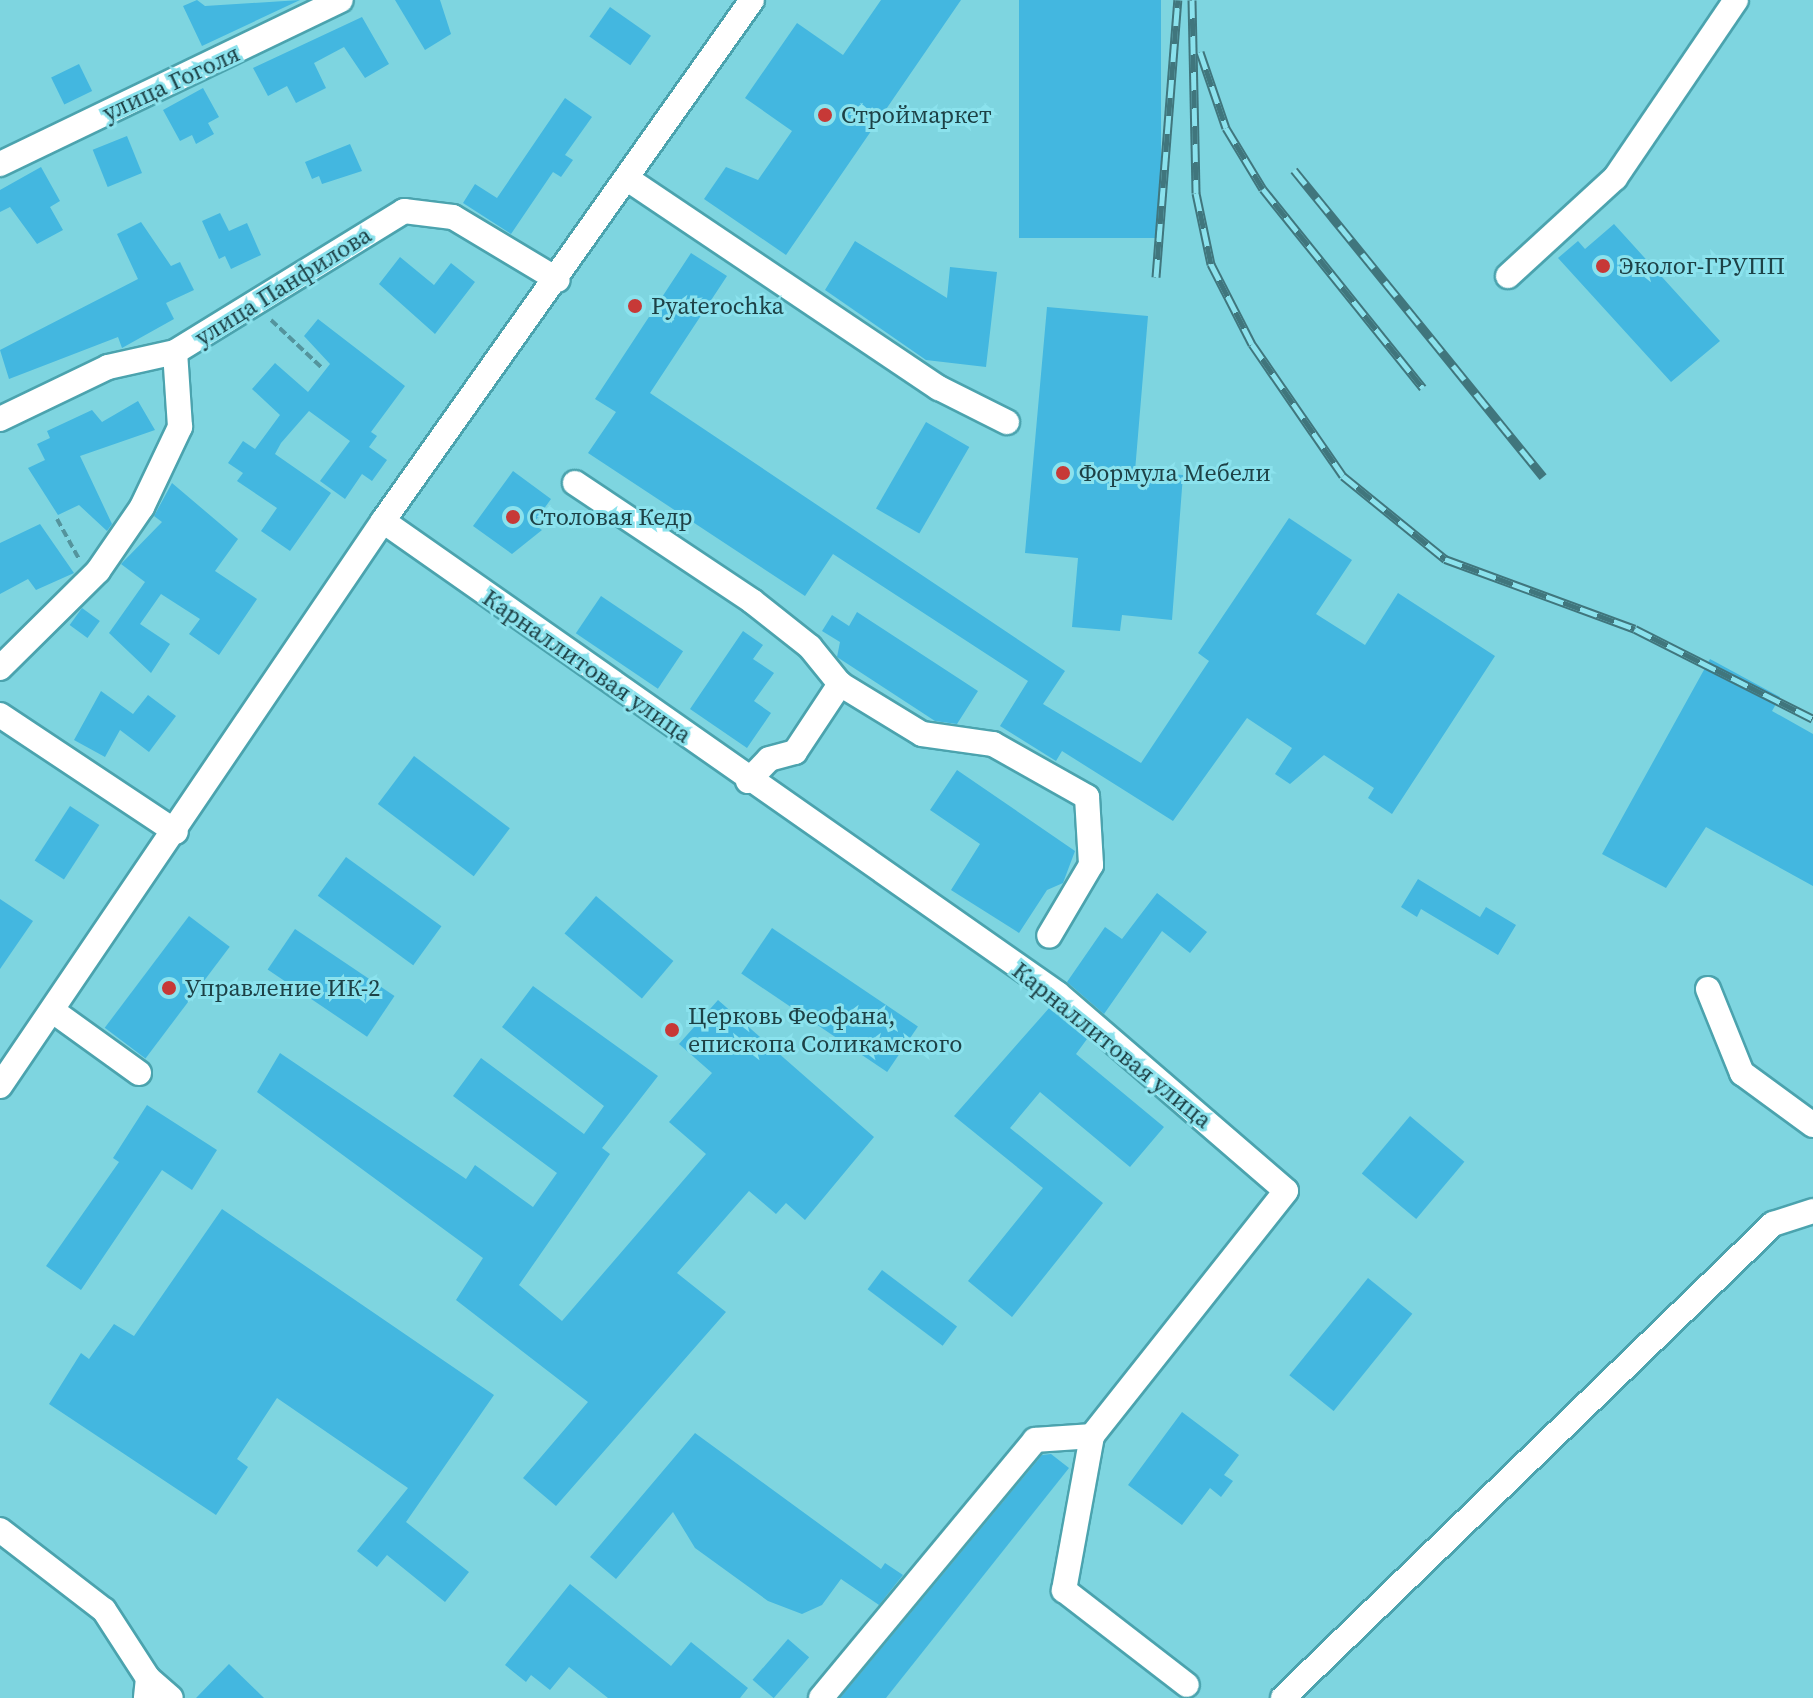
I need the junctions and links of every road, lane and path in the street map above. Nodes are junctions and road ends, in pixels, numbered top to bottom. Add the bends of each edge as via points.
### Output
1 (341, 0) edge
2 (752, 0) edge
3 (1736, 0) edge
4 (0, 164) edge
5 (629, 180) junction
6 (1508, 276) dead end
7 (558, 280) junction
8 (257, 302) junction
9 (175, 352) junction
10 (321, 367) dead end
11 (0, 419) edge
12 (1007, 422) dead end
13 (575, 483) dead end
14 (57, 519) dead end
15 (383, 521) junction
16 (90, 579) junction
17 (0, 668) edge
18 (840, 684) junction
19 (0, 715) edge
20 (748, 781) junction
21 (176, 832) junction
22 (1049, 936) dead end
23 (1708, 989) dead end
24 (53, 1011) junction
25 (139, 1073) dead end
26 (0, 1086) edge
27 (1813, 1125) edge
28 (1813, 1211) edge
29 (1092, 1436) junction
30 (0, 1530) edge
31 (1187, 1685) dead end
32 (147, 1688) edge
33 (171, 1698) edge
34 (821, 1698) edge
35 (1283, 1698) edge

1 - 4 street, улица Гоголя
2 - 5 street
3 - 6 street via 1615,178
5 - 7 street
5 - 12 street via 939,388
7 - 8 street, улица Панфилова via 453,217 404,211
7 - 15 street
8 - 9 street, улица Панфилова
8 - 10 path
9 - 11 street, улица Панфилова via 108,367
9 - 16 street via 180,427 142,507
13 - 18 street via 752,601 810,647
14 - 16 path
15 - 20 street, Карналлитовая улица
15 - 21 street
16 - 17 street
18 - 20 street via 795,752 769,759
18 - 22 street via 922,734 993,744 1087,797 1091,865
19 - 21 street
20 - 29 street, Карналлитовая улица via 1058,994 1286,1191
21 - 24 street
23 - 27 street via 1742,1073
24 - 25 street
24 - 26 street
28 - 35 street via 1773,1224
29 - 31 street, Карналлитовая улица via 1064,1590
29 - 34 street via 1035,1440
30 - 32 street via 104,1610
32 - 33 street

